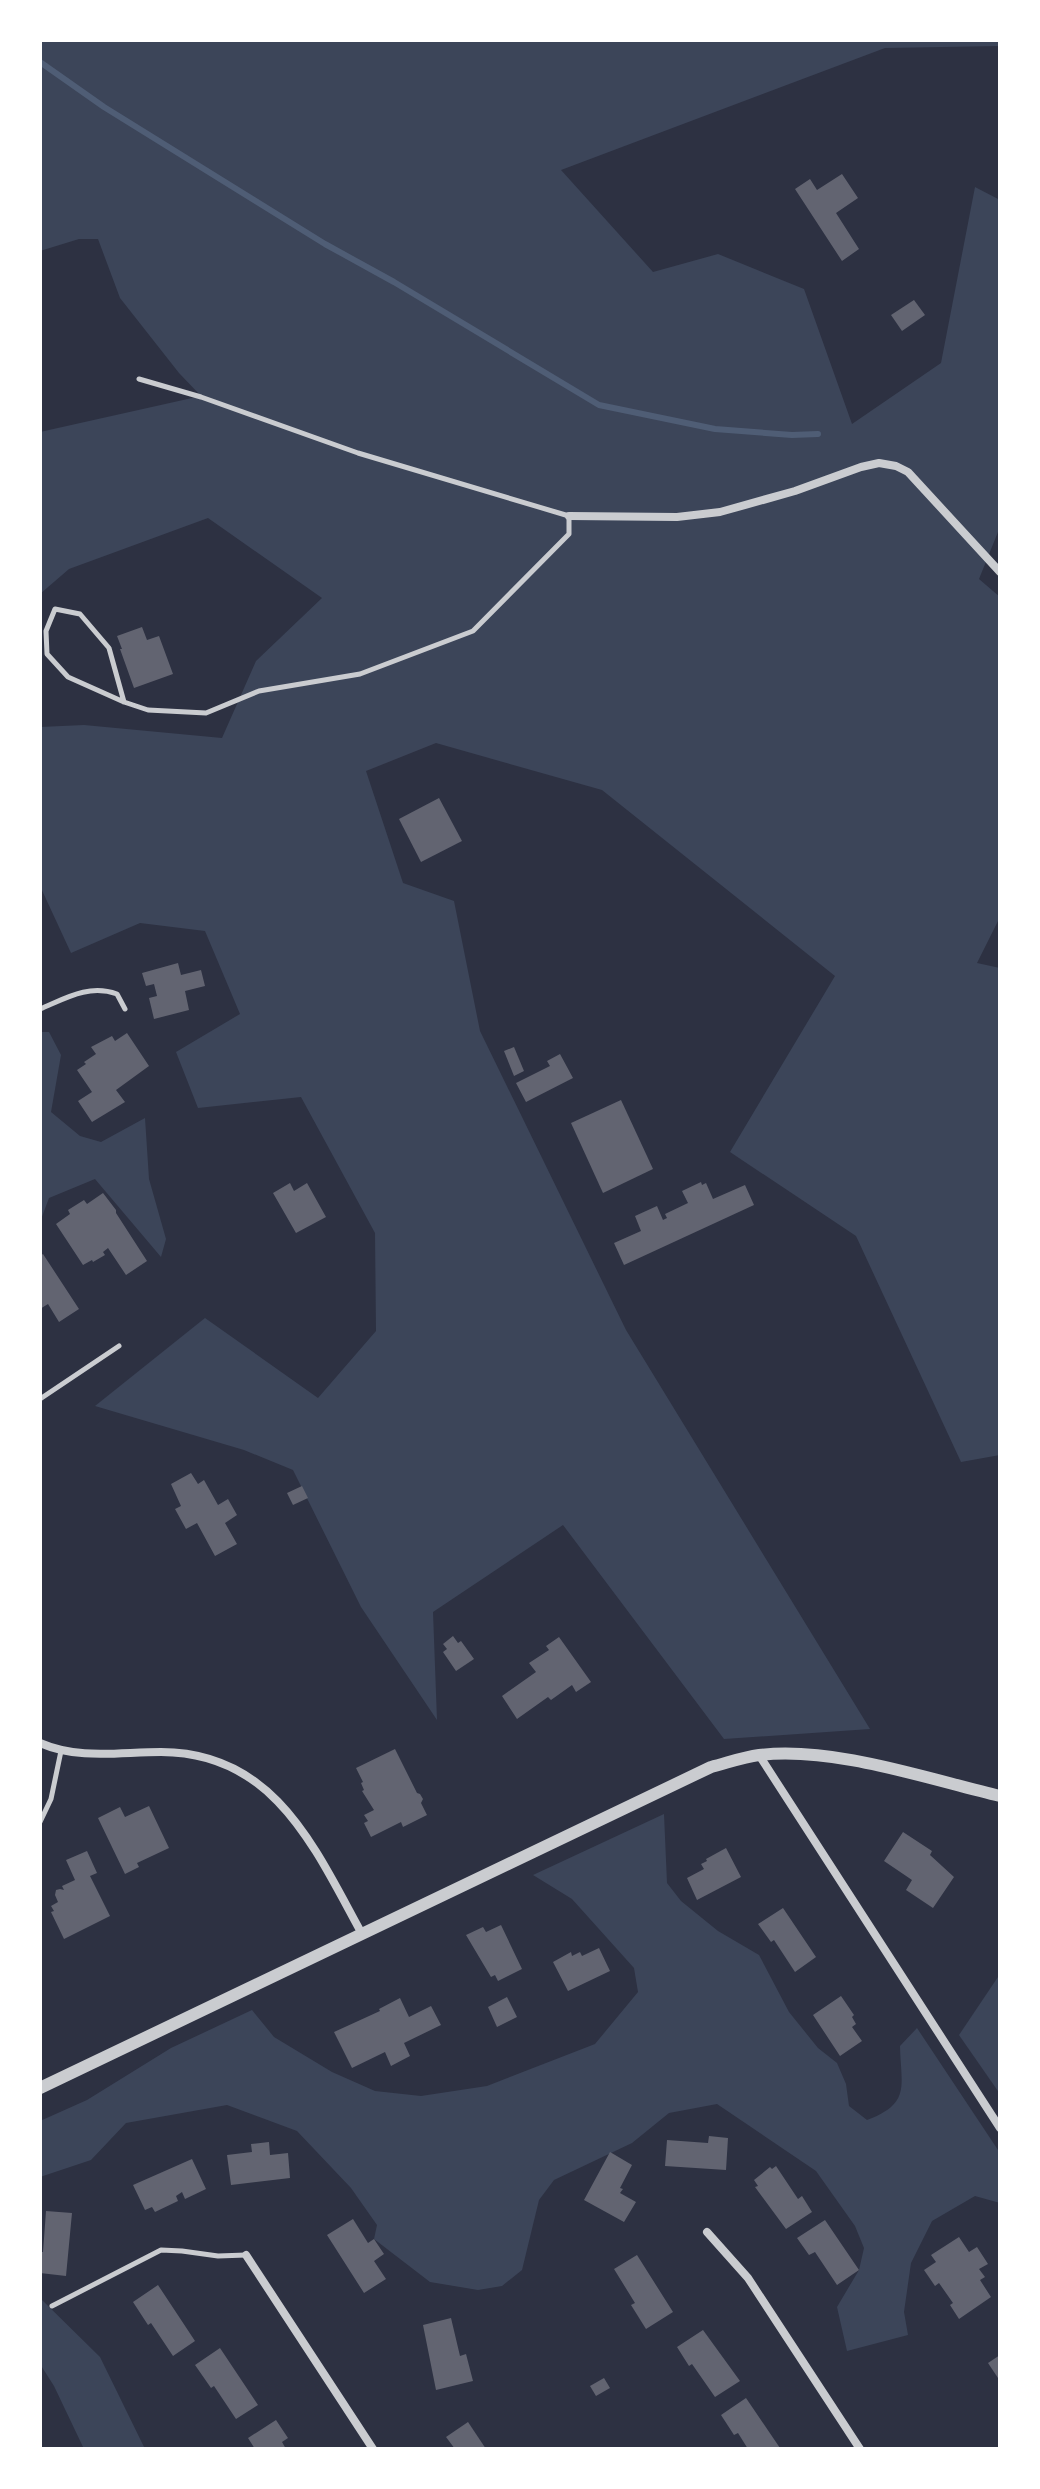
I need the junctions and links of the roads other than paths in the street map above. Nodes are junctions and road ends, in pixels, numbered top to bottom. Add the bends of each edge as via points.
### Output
1 (139, 379) dead end
2 (569, 516) junction
3 (1000, 572) edge
4 (124, 702) junction
5 (40, 1009) edge
6 (125, 1009) dead end
7 (119, 1346) dead end
8 (40, 1399) edge
9 (40, 1743) edge
10 (61, 1750) junction
11 (759, 1755) junction
12 (1000, 1796) edge
13 (40, 1822) edge
14 (362, 1934) junction
15 (40, 2088) edge
16 (1000, 2128) edge
17 (707, 2232) dead end
18 (246, 2255) joint
19 (52, 2306) dead end
20 (373, 2449) edge
21 (860, 2449) edge

1 - 2 lane via 358,453
2 - 3 street via 720,512 881,463 908,472
2 - 4 lane via 569,534 473,631 360,674 259,691 206,713 148,710
4 - 4 lane via 68,677 47,654 46,631 55,609 80,614 109,648
5 - 6 lane via 81,991 103,989 117,994
7 - 8 lane
9 - 10 street
10 - 13 lane via 51,1799
10 - 14 street via 176,1753 210,1760 250,1779 283,1805 302,1829
11 - 12 street via 802,1754 858,1762
11 - 14 street via 711,1767
11 - 16 street
14 - 15 street
17 - 21 street via 748,2278
18 - 19 lane via 161,2250
18 - 20 street

